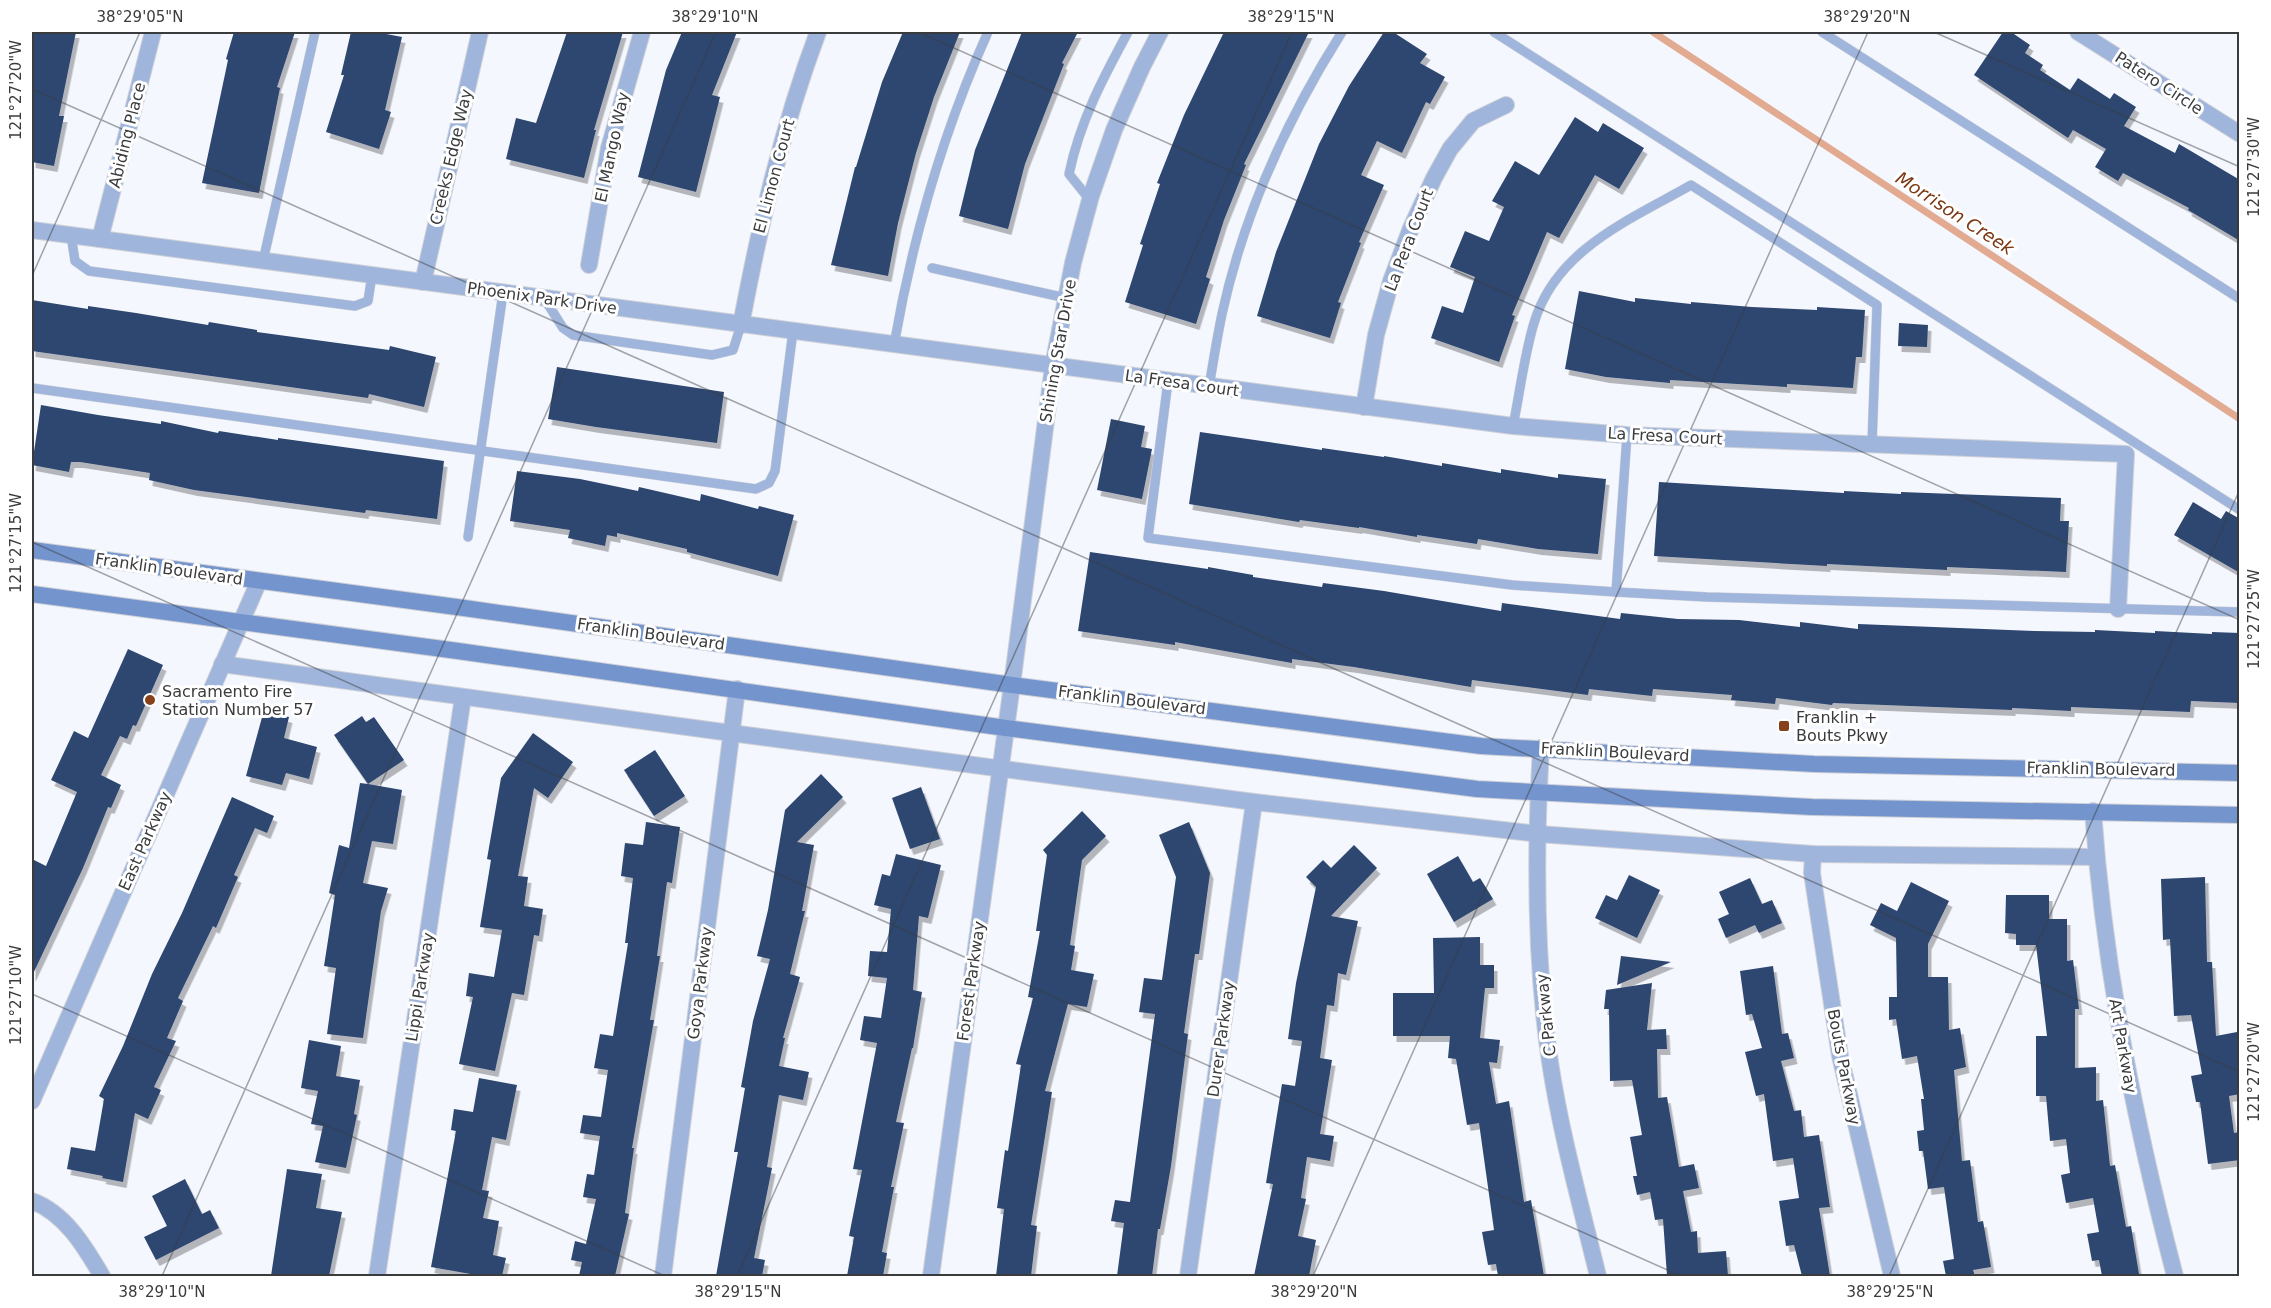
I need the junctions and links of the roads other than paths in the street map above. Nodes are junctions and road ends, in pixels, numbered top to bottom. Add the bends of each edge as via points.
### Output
1 (153, 32) edge
2 (315, 32) edge
3 (480, 32) edge
4 (642, 32) edge
5 (818, 32) edge
6 (988, 32) edge
7 (1128, 32) edge
8 (1160, 32) edge
9 (1342, 32) edge
10 (1494, 32) edge
11 (1822, 32) edge
12 (2078, 32) edge
13 (1506, 105) dead end
14 (2240, 134) edge
15 (1090, 200) junction
16 (32, 230) edge
17 (70, 235) junction
18 (100, 239) junction
19 (263, 261) junction
20 (589, 265) dead end
21 (932, 268) dead end
22 (372, 275) junction
23 (423, 282) junction
24 (503, 293) junction
25 (544, 298) junction
26 (1066, 298) junction
27 (2240, 298) edge
28 (741, 325) junction
29 (793, 331) junction
30 (894, 345) junction
31 (1053, 366) junction
32 (1168, 381) junction
33 (1209, 387) junction
34 (32, 388) edge
35 (1364, 407) junction
36 (1514, 426) junction
37 (1627, 435) junction
38 (1872, 444) junction
39 (481, 451) junction
40 (2240, 510) edge
41 (468, 537) dead end
42 (32, 550) edge
43 (258, 581) junction
44 (1616, 592) junction
45 (32, 594) edge
46 (2118, 609) junction
47 (2240, 612) edge
48 (240, 622) junction
49 (222, 664) junction
50 (1012, 685) junction
51 (736, 689) junction
52 (464, 697) junction
53 (1006, 728) junction
54 (731, 733) junction
55 (1541, 748) junction
56 (1000, 769) junction
57 (2240, 773) edge
58 (1539, 791) junction
59 (1254, 802) junction
60 (2093, 811) junction
61 (2240, 815) edge
62 (1539, 834) junction
63 (1812, 854) junction
64 (2096, 857) junction
65 (32, 1101) edge
66 (32, 1201) edge
67 (102, 1276) edge
68 (377, 1276) edge
69 (663, 1276) edge
70 (931, 1276) edge
71 (1188, 1276) edge
72 (1598, 1276) edge
73 (1892, 1276) edge
74 (2175, 1276) edge

1 - 18 street, Abiding Place
2 - 19 lane
3 - 23 street, Creeks Edge Way
4 - 20 street, El Mango Way via 609,148
5 - 28 street, El Limon Court via 783,136 759,228
6 - 30 lane via 963,89 925,202
7 - 15 lane via 1103,77 1076,141 1069,174
8 - 15 street, Shining Star Drive via 1114,130
9 - 33 lane via 1284,133 1256,201 1222,313
10 - 40 lane
11 - 27 lane
12 - 14 street, Patero Circle
13 - 35 street, La Pera Court via 1473,121 1450,149 1434,178 1391,281 1376,335
15 - 26 street, Shining Star Drive
16 - 17 street, Phoenix Park Drive
17 - 18 street, Phoenix Park Drive
17 - 22 lane via 75,261 88,271 355,306 368,301
18 - 19 street, Phoenix Park Drive
19 - 22 street, Phoenix Park Drive
21 - 26 lane
22 - 23 street, Phoenix Park Drive
23 - 24 street, Phoenix Park Drive
24 - 25 street, Phoenix Park Drive
24 - 39 lane
25 - 28 street, Phoenix Park Drive
25 - 28 lane via 563,328 573,335 712,356 733,350
26 - 31 street, Shining Star Drive
28 - 29 street, Phoenix Park Drive
29 - 30 street, Phoenix Park Drive
29 - 39 lane via 775,471 769,483 756,489
30 - 31 street, Phoenix Park Drive
31 - 32 street, La Fresa Court
31 - 50 street, Shining Star Drive
32 - 33 street, La Fresa Court
32 - 44 lane via 1148,538 1512,585
33 - 35 street, La Fresa Court
34 - 39 lane
35 - 36 street, La Fresa Court
36 - 37 street, La Fresa Court
36 - 38 lane via 1534,323 1559,275 1598,238 1691,185 1876,305
37 - 38 street, La Fresa Court
37 - 44 lane
38 - 46 street, La Fresa Court via 2126,454
39 - 41 lane
42 - 43 main road, Franklin Boulevard
43 - 48 street, East Parkway
43 - 50 main road, Franklin Boulevard
44 - 46 lane
45 - 48 main road
46 - 47 lane
48 - 49 street, East Parkway
48 - 51 main road
49 - 52 street
49 - 65 street, East Parkway
50 - 53 street, Forest Parkway
50 - 55 main road, Franklin Boulevard via 1481,746
51 - 53 main road
51 - 54 street, Goya Parkway
52 - 54 street
52 - 68 street, Lippi Parkway
53 - 56 street, Forest Parkway
53 - 58 main road via 1477,789
54 - 56 street
54 - 69 street, Goya Parkway
55 - 57 main road, Franklin Boulevard via 1814,764
55 - 58 street, C Parkway
56 - 59 street
56 - 70 street, Forest Parkway
58 - 60 main road via 1812,807
58 - 62 street, C Parkway
59 - 62 street
59 - 71 street, Durer Parkway
60 - 61 main road
60 - 64 street, Art Parkway
62 - 63 street
62 - 72 street, C Parkway via 1542,979 1550,1062
63 - 64 street
63 - 73 street, Bouts Parkway via 1840,1056
64 - 74 street, Art Parkway via 2118,1023 2137,1121
66 - 67 street via 62,1220

